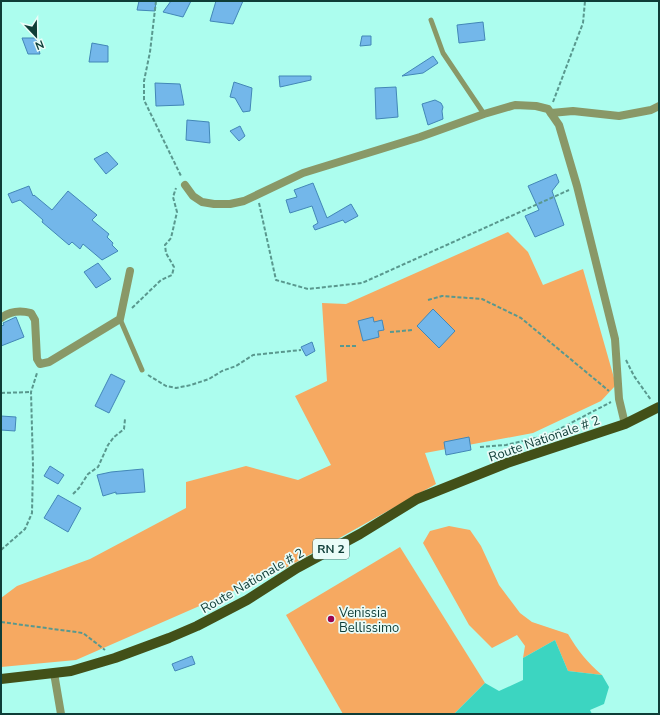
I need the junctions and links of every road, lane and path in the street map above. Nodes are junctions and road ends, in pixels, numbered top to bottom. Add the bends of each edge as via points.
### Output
1 (156, 1) edge
2 (585, 1) edge
3 (431, 20) dead end
4 (659, 106) edge
5 (549, 111) junction
6 (484, 114) junction
7 (185, 185) junction
8 (577, 186) junction
9 (257, 196) junction
10 (130, 270) dead end
11 (428, 300) dead end
12 (1, 318) edge
13 (120, 319) junction
14 (413, 330) dead end
15 (390, 332) dead end
16 (340, 346) dead end
17 (356, 346) dead end
18 (301, 350) dead end
19 (625, 357) dead end
20 (40, 364) junction
21 (142, 370) joint
22 (31, 392) junction
23 (1, 393) edge
24 (619, 399) junction
25 (657, 407) edge
26 (125, 419) dead end
27 (625, 424) junction
28 (480, 447) dead end
29 (72, 494) dead end
30 (1, 550) edge
31 (1, 622) edge
32 (115, 658) junction
33 (54, 673) junction
34 (1, 679) edge
35 (61, 714) edge

1 - 7 path via 144,81 144,100
2 - 5 path via 583,23
3 - 6 lane via 443,53
4 - 5 street via 619,116
5 - 6 street via 536,106 515,105
5 - 8 street via 559,125
6 - 9 street via 420,137 303,173
7 - 9 street via 193,196 202,202 214,204 230,204
7 - 13 path via 176,189 173,197 177,212 171,238 165,245 166,253 174,267 172,275 161,280
8 - 9 path via 362,283 308,289 276,280
8 - 24 street via 615,339
10 - 13 street
11 - 24 path via 442,296 482,299 521,318
12 - 20 street via 23,311 31,313 35,320 37,359
13 - 20 street via 49,362
13 - 21 lane
14 - 15 path
16 - 17 path
18 - 21 path via 253,355 209,379 176,388 166,386
19 - 25 path via 634,376
20 - 22 path
22 - 23 path
22 - 30 path via 32,513 25,529
24 - 27 street
24 - 28 path via 548,435 506,445
25 - 27 main road, Route Nationale # 2 / RN 2
26 - 29 path via 124,429 108,445 98,467 88,474
27 - 32 main road, Route Nationale # 2 / RN 2 via 508,463 417,499 247,600 197,626
31 - 32 path via 84,633
32 - 33 main road, Route Nationale # 2 / RN 2 via 72,671
33 - 34 main road, Route Nationale # 2 / RN 2
33 - 35 street

